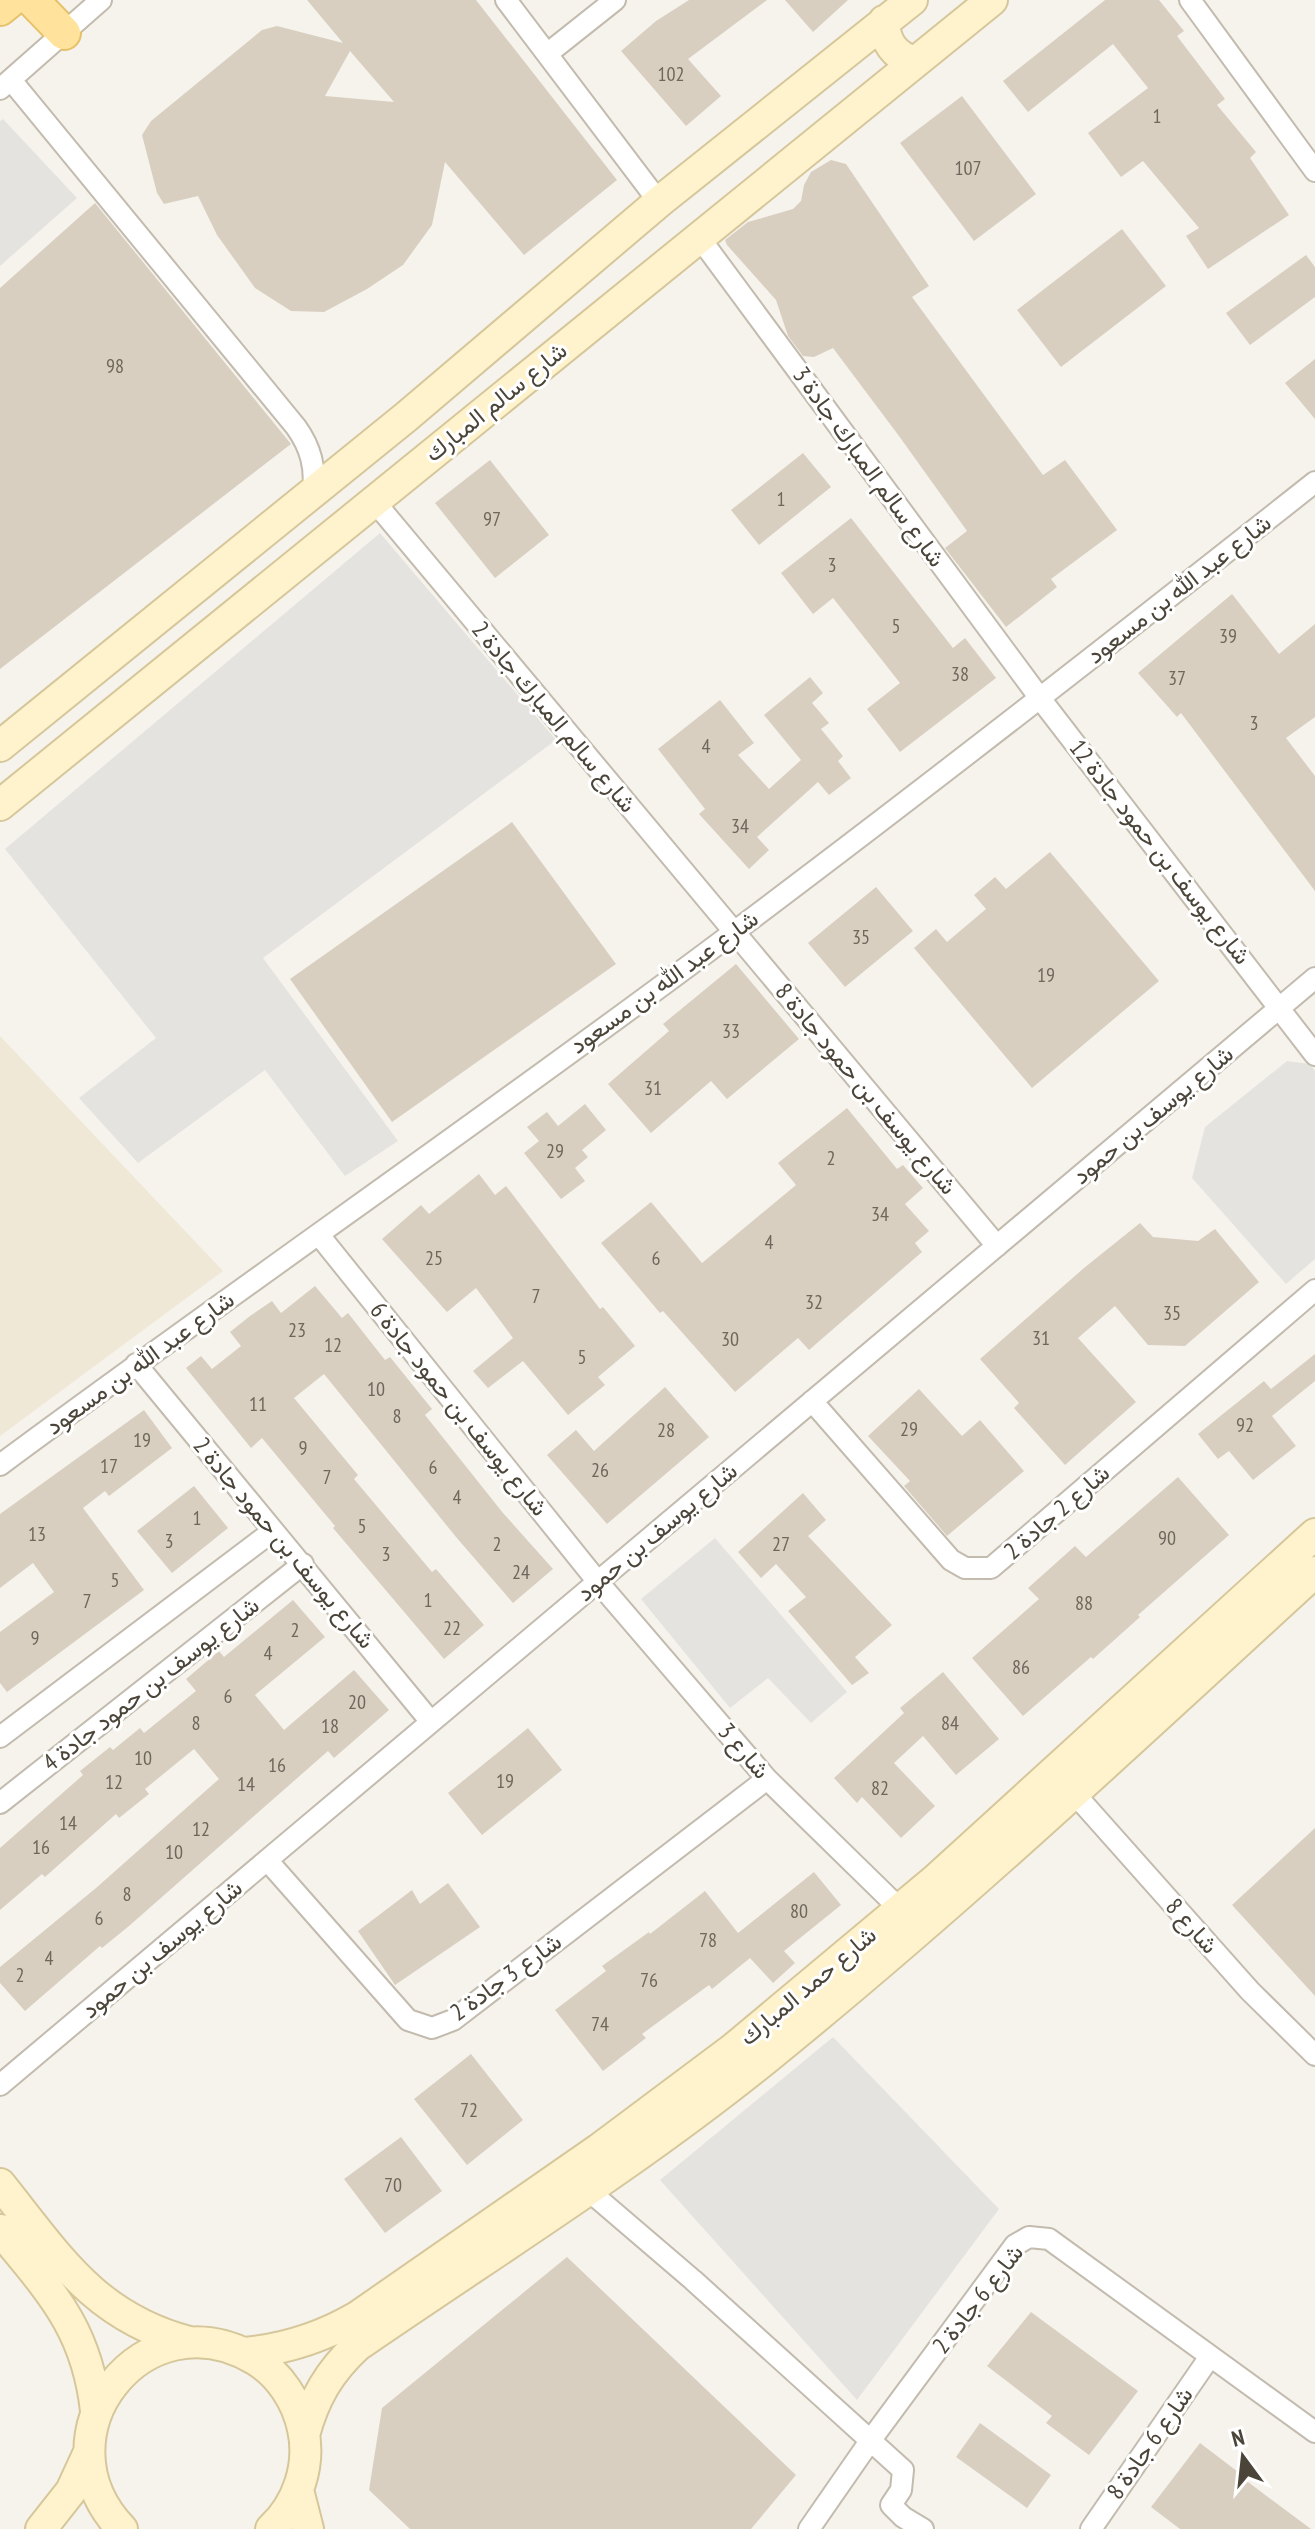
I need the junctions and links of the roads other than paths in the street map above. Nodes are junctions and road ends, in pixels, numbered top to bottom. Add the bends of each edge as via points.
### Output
1 (11, 0) edge
2 (32, 0) edge
3 (101, 0) edge
4 (506, 0) edge
5 (615, 0) edge
6 (912, 0) edge
7 (992, 0) edge
8 (1190, 0) edge
9 (0, 9) edge
10 (884, 21) junction
11 (64, 33) junction
12 (547, 54) junction
13 (833, 62) junction
14 (914, 62) junction
15 (6, 85) edge
16 (860, 105) junction
17 (1315, 171) edge
18 (659, 202) junction
19 (699, 237) junction
20 (448, 381) junction
21 (483, 412) junction
22 (406, 417) junction
23 (433, 453) junction
24 (1315, 482) edge
25 (313, 493) junction
26 (374, 501) junction
27 (1039, 697) junction
28 (12, 726) edge
29 (0, 746) edge
30 (0, 805) edge
31 (734, 932) junction
32 (1315, 978) edge
33 (1280, 1008) junction
34 (1315, 1055) edge
35 (319, 1235) junction
36 (997, 1246) junction
37 (1315, 1290) edge
38 (136, 1364) junction
39 (812, 1401) junction
40 (0, 1465) edge
41 (273, 1531) junction
42 (1315, 1534) edge
43 (303, 1564) junction
44 (1315, 1572) edge
45 (598, 1582) junction
46 (431, 1722) junction
47 (0, 1737) edge
48 (767, 1779) junction
49 (1073, 1792) junction
50 (0, 1803) edge
51 (267, 1860) junction
52 (900, 1909) junction
53 (1315, 2055) edge
54 (0, 2085) edge
55 (0, 2184) edge
56 (589, 2191) junction
57 (0, 2230) edge
58 (191, 2343) junction
59 (245, 2353) junction
60 (1209, 2358) junction
61 (96, 2411) junction
62 (1315, 2432) edge
63 (304, 2435) junction
64 (870, 2441) junction
65 (89, 2452) junction
66 (298, 2490) junction
67 (41, 2529) edge
68 (122, 2529) edge
69 (271, 2529) edge
70 (308, 2529) edge
71 (809, 2529) edge
72 (923, 2529) edge
73 (1091, 2529) edge

1 - 9 main road
2 - 11 main road
3 - 11 street
4 - 12 street
5 - 12 street
6 - 10 main road, شارع سالم المبارك
7 - 14 main road, شارع سالم المبارك
8 - 17 street
10 - 13 main road, شارع سالم المبارك
10 - 14 main road via 888,43
11 - 15 street
12 - 18 street
13 - 16 main road via 855,79
13 - 18 main road, شارع سالم المبارك
14 - 16 main road, شارع سالم المبارك
15 - 25 street via 296,427 310,452
16 - 19 main road, شارع سالم المبارك
18 - 20 main road, شارع سالم المبارك
19 - 21 main road, شارع سالم المبارك
19 - 27 street, شارع سالم المبارك جادة 3
20 - 21 main road via 457,407
20 - 22 main road, شارع سالم المبارك
21 - 23 main road, شارع سالم المبارك
22 - 23 main road via 432,432
22 - 25 main road, شارع سالم المبارك
23 - 26 main road, شارع سالم المبارك
24 - 27 street, شارع عبد الله بن مسعود
25 - 28 main road, شارع سالم المبارك
26 - 30 main road, شارع سالم المبارك
26 - 31 street, شارع سالم المبارك جادة 2
27 - 31 street, شارع عبد الله بن مسعود
27 - 33 street, شارع يوسف بن حمود جادة 12
28 - 29 main road, شارع سالم المبارك
31 - 35 street, شارع عبد الله بن مسعود
31 - 36 street, شارع يوسف بن حمود جادة 8
32 - 33 street, شارع يوسف بن حمود
33 - 34 street, شارع يوسف بن حمود جادة 12
33 - 36 street, شارع يوسف بن حمود
35 - 38 street, شارع عبد الله بن مسعود
35 - 45 street, شارع يوسف بن حمود جادة 6
36 - 39 street, شارع يوسف بن حمود
37 - 39 street, شارع 2 جادة 2 via 991,1568 965,1568 951,1560
38 - 40 street, شارع عبد الله بن مسعود
38 - 41 street, شارع يوسف بن حمود جادة 2
39 - 45 street, شارع يوسف بن حمود
41 - 43 street, شارع يوسف بن حمود جادة 2
41 - 47 street, شارع يوسف بن حمود جادة 4
42 - 52 main road, شارع حمد المبارك
43 - 46 street, شارع يوسف بن حمود جادة 2
43 - 50 street, شارع يوسف بن حمود جادة 4
44 - 49 main road, شارع حمد المبارك
45 - 46 street, شارع يوسف بن حمود
45 - 48 street, شارع 3
46 - 51 street, شارع يوسف بن حمود
48 - 51 street, شارع 3 جادة 2 via 453,2020 432,2028 408,2020
48 - 52 street, شارع 3
49 - 53 street, شارع 8 via 1250,1991
49 - 56 main road, شارع حمد المبارك via 765,2059
51 - 54 street, شارع يوسف بن حمود
52 - 59 main road, شارع حمد المبارك via 658,2106 357,2317 292,2346
55 - 58 main road via 67,2268 103,2302 145,2328
56 - 63 main road, شارع حمد المبارك via 357,2346 323,2385
56 - 64 street
57 - 61 main road via 72,2323 89,2366
58 - 59 main road
58 - 61 main road via 141,2358 114,2381
59 - 63 main road via 284,2387
60 - 62 street, شارع 6 جادة 2
60 - 64 street, شارع 6 جادة 2 via 1049,2239 1029,2237 1015,2245
60 - 73 street, شارع 6 جادة 8
61 - 65 main road
63 - 66 main road via 304,2472
64 - 71 street, شارع 6 جادة 2
64 - 72 street via 903,2470 901,2490 891,2505
65 - 67 main road via 71,2491
65 - 68 main road via 102,2504
66 - 69 main road
66 - 70 main road

